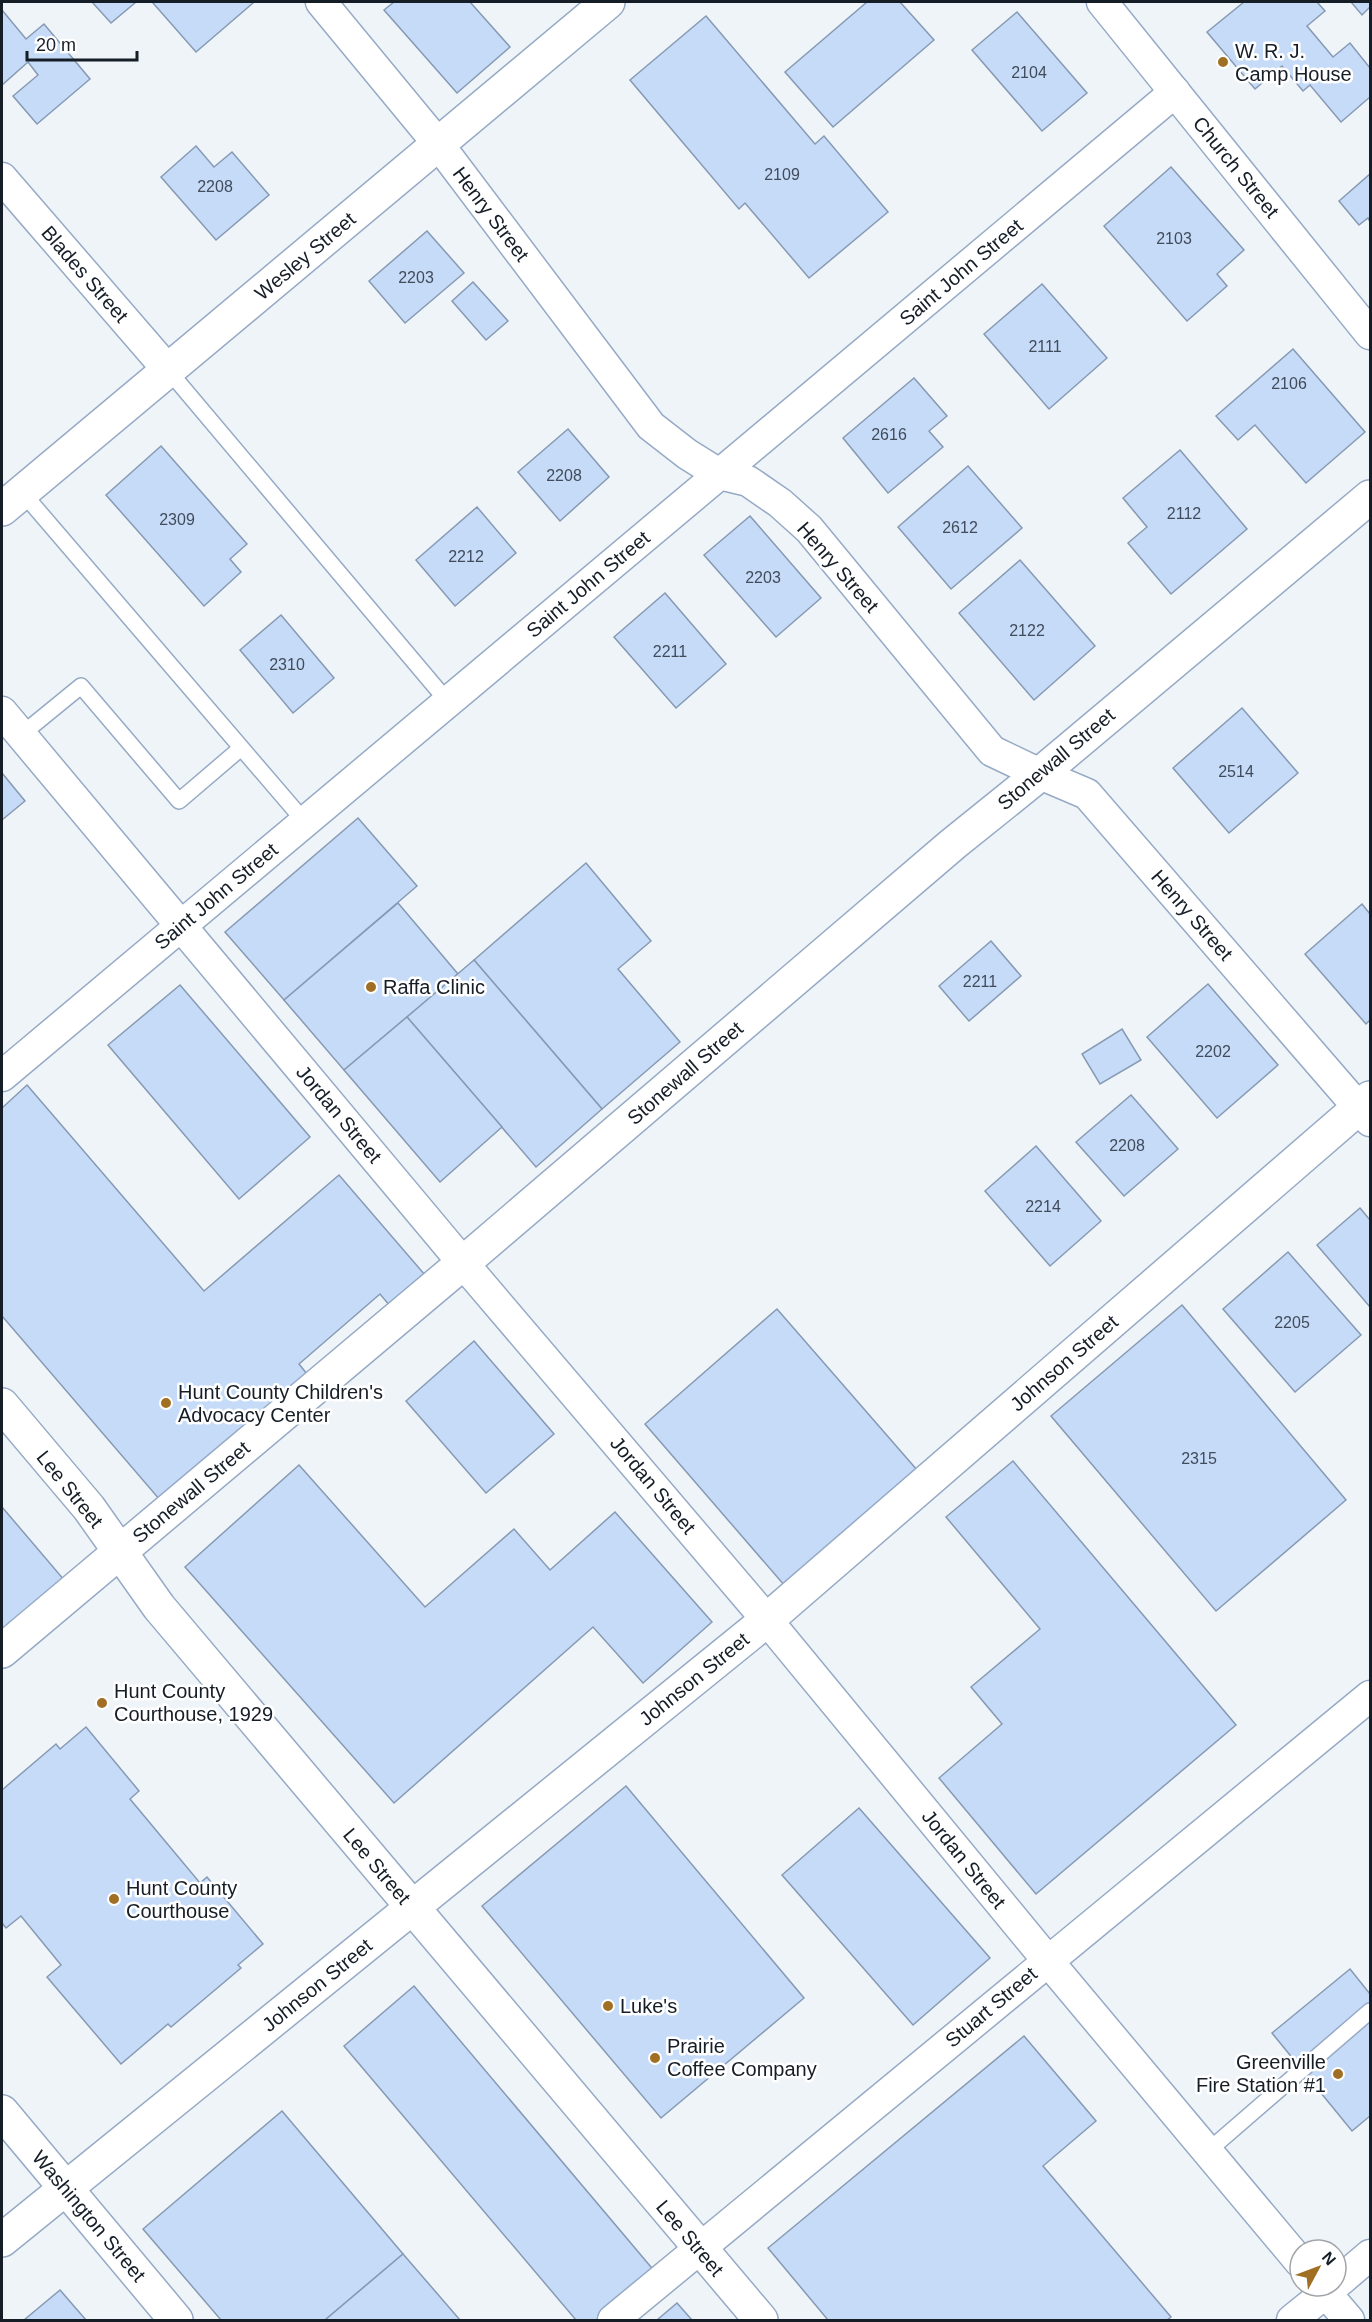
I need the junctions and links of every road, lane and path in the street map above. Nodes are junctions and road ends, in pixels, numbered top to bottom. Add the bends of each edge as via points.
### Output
1 (321, 2) edge
2 (608, 2) edge
3 (1104, 2) edge
4 (1175, 92) junction
5 (439, 145) junction
6 (2, 178) edge
7 (1371, 334) edge
8 (168, 370) junction
9 (719, 474) junction
10 (1371, 497) edge
11 (12, 500) edge
12 (448, 702) junction
13 (2, 712) edge
14 (21, 735) junction
15 (241, 748) junction
16 (1040, 774) junction
17 (305, 822) junction
18 (181, 926) junction
19 (2, 1076) edge
20 (1367, 1109) edge
21 (463, 1263) junction
22 (2, 1405) edge
23 (119, 1553) junction
24 (767, 1620) junction
25 (2, 1651) edge
26 (1371, 1696) edge
27 (412, 1908) junction
28 (1048, 1961) junction
29 (1371, 2011) edge
30 (2, 2112) edge
31 (1208, 2151) junction
32 (65, 2187) junction
33 (2, 2240) edge
34 (699, 2248) junction
35 (1288, 2248) edge
36 (1371, 2255) edge
37 (1348, 2273) edge
38 (1317, 2298) edge
39 (1336, 2298) edge
40 (176, 2320) edge
41 (613, 2320) edge
42 (761, 2320) edge
43 (1292, 2320) edge
44 (1349, 2320) edge

1 - 5 street, Henry Street
2 - 5 main road, Wesley Street
3 - 4 street, Church Street
4 - 7 street, Church Street
4 - 9 street, Saint John Street
5 - 8 main road, Wesley Street
5 - 9 street, Henry Street via 651,426
6 - 8 street, Blades Street
8 - 11 main road, Wesley Street
8 - 12 lane
9 - 12 street, Saint John Street
9 - 16 street, Henry Street via 748,480 809,529 992,750
10 - 16 main road, Stonewall Street
11 - 15 lane
12 - 17 street, Saint John Street
13 - 14 street, Jordan Street
14 - 15 lane via 81,686 179,801
14 - 18 street, Jordan Street
15 - 17 lane
16 - 20 street, Henry Street via 1087,794
16 - 21 main road, Stonewall Street
17 - 18 street, Saint John Street
18 - 19 street, Saint John Street
18 - 21 street, Jordan Street
20 - 24 main road, Johnson Street
21 - 23 main road, Stonewall Street
21 - 24 street, Jordan Street
22 - 23 main road, Lee Street via 88,1508
23 - 25 main road, Stonewall Street
23 - 27 main road, Lee Street via 159,1607
24 - 27 main road, Johnson Street
24 - 28 street, Jordan Street
26 - 28 street, Stuart Street
27 - 32 main road, Johnson Street
27 - 34 main road, Lee Street
28 - 31 street, Jordan Street
28 - 34 street, Stuart Street
29 - 31 lane
30 - 32 main road, Washington Street
31 - 35 street, Jordan Street
32 - 33 main road, Johnson Street
32 - 40 main road, Washington Street
34 - 41 street, Stuart Street
34 - 42 main road, Lee Street
36 - 37 street
38 - 43 street
39 - 44 street

